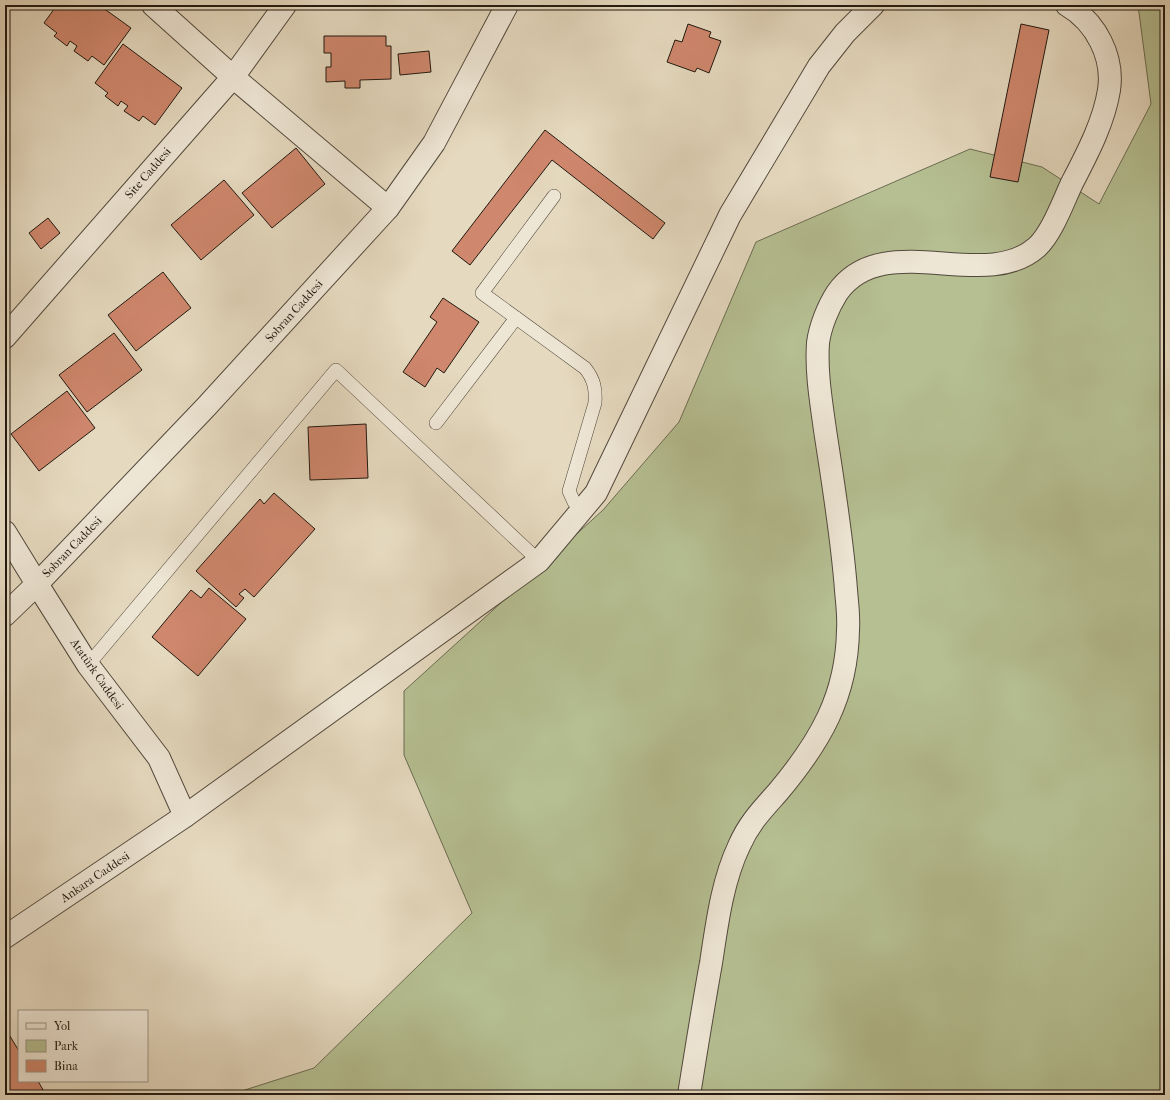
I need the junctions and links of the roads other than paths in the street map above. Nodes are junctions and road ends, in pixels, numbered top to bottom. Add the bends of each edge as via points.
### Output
1 (153, 5) edge
2 (285, 5) edge
3 (507, 5) edge
4 (873, 5) edge
5 (1067, 5) edge
6 (233, 77) junction
7 (554, 196) dead end
8 (388, 208) junction
9 (516, 318) junction
10 (5, 336) edge
11 (436, 423) dead end
12 (582, 509) junction
13 (5, 532) edge
14 (539, 561) junction
15 (37, 584) junction
16 (5, 615) edge
17 (88, 665) junction
18 (185, 816) junction
19 (5, 937) edge
20 (689, 1095) edge

1 - 6 street
2 - 6 street, Site Caddesi
3 - 8 street, Sobran Caddesi via 434,143
4 - 12 street, Ankara Caddesi via 845,33 819,66 730,214 596,493
5 - 20 street via 1095,29 1105,52 1111,78 1106,106 1083,161 1052,226 1038,246 1016,261 996,265 887,262 861,271 838,292 826,315 818,341 819,385 844,566 848,630 843,678 833,711 817,740 779,791 755,817 738,847 720,911
6 - 8 street
6 - 10 street, Site Caddesi
7 - 9 lane via 482,293
8 - 15 street, Sobran Caddesi via 206,407
9 - 11 lane
9 - 12 lane via 585,368 593,380 596,403 569,491 574,502
12 - 14 street, Ankara Caddesi
13 - 15 street, Atatürk Caddesi
14 - 17 lane via 336,370
14 - 18 street, Ankara Caddesi
15 - 16 street, Sobran Caddesi
15 - 17 street, Atatürk Caddesi
17 - 18 street, Atatürk Caddesi via 160,758
18 - 19 street, Ankara Caddesi

